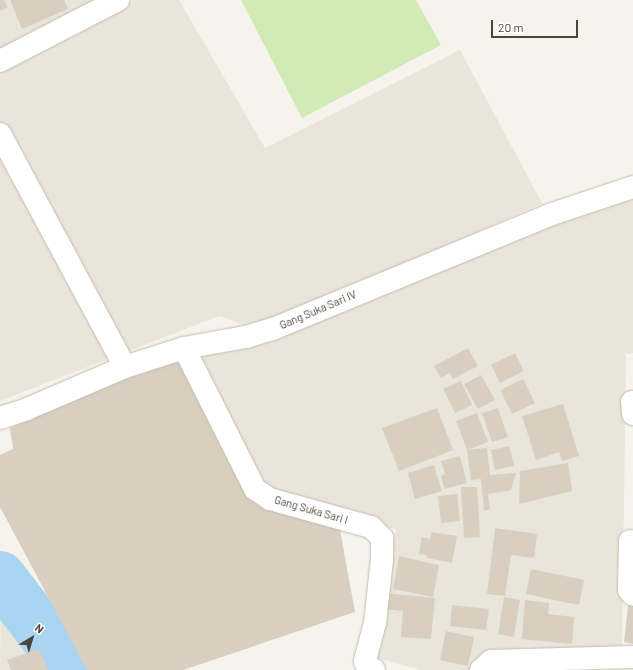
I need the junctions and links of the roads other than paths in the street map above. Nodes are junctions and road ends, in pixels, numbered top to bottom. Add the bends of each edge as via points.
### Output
1 (118, 0) edge
2 (80, 8) edge
3 (0, 61) edge
4 (0, 134) edge
5 (633, 187) edge
6 (184, 348) junction
7 (125, 367) junction
8 (0, 418) edge
9 (630, 541) dead end
10 (633, 595) edge
11 (633, 657) edge
12 (374, 670) edge
13 (481, 670) edge

1 - 2 street
2 - 3 street
4 - 7 street
5 - 6 street, Gang Suka Sari IV via 549,215 273,329 246,337
6 - 7 street, Gang Suka Sari IV
6 - 12 street, Gang Suka Sari I via 255,489 270,499 371,527 382,538 375,623 365,661 368,669
7 - 8 street, Gang Suka Sari IV
9 - 10 street via 629,590
11 - 13 street via 491,661

